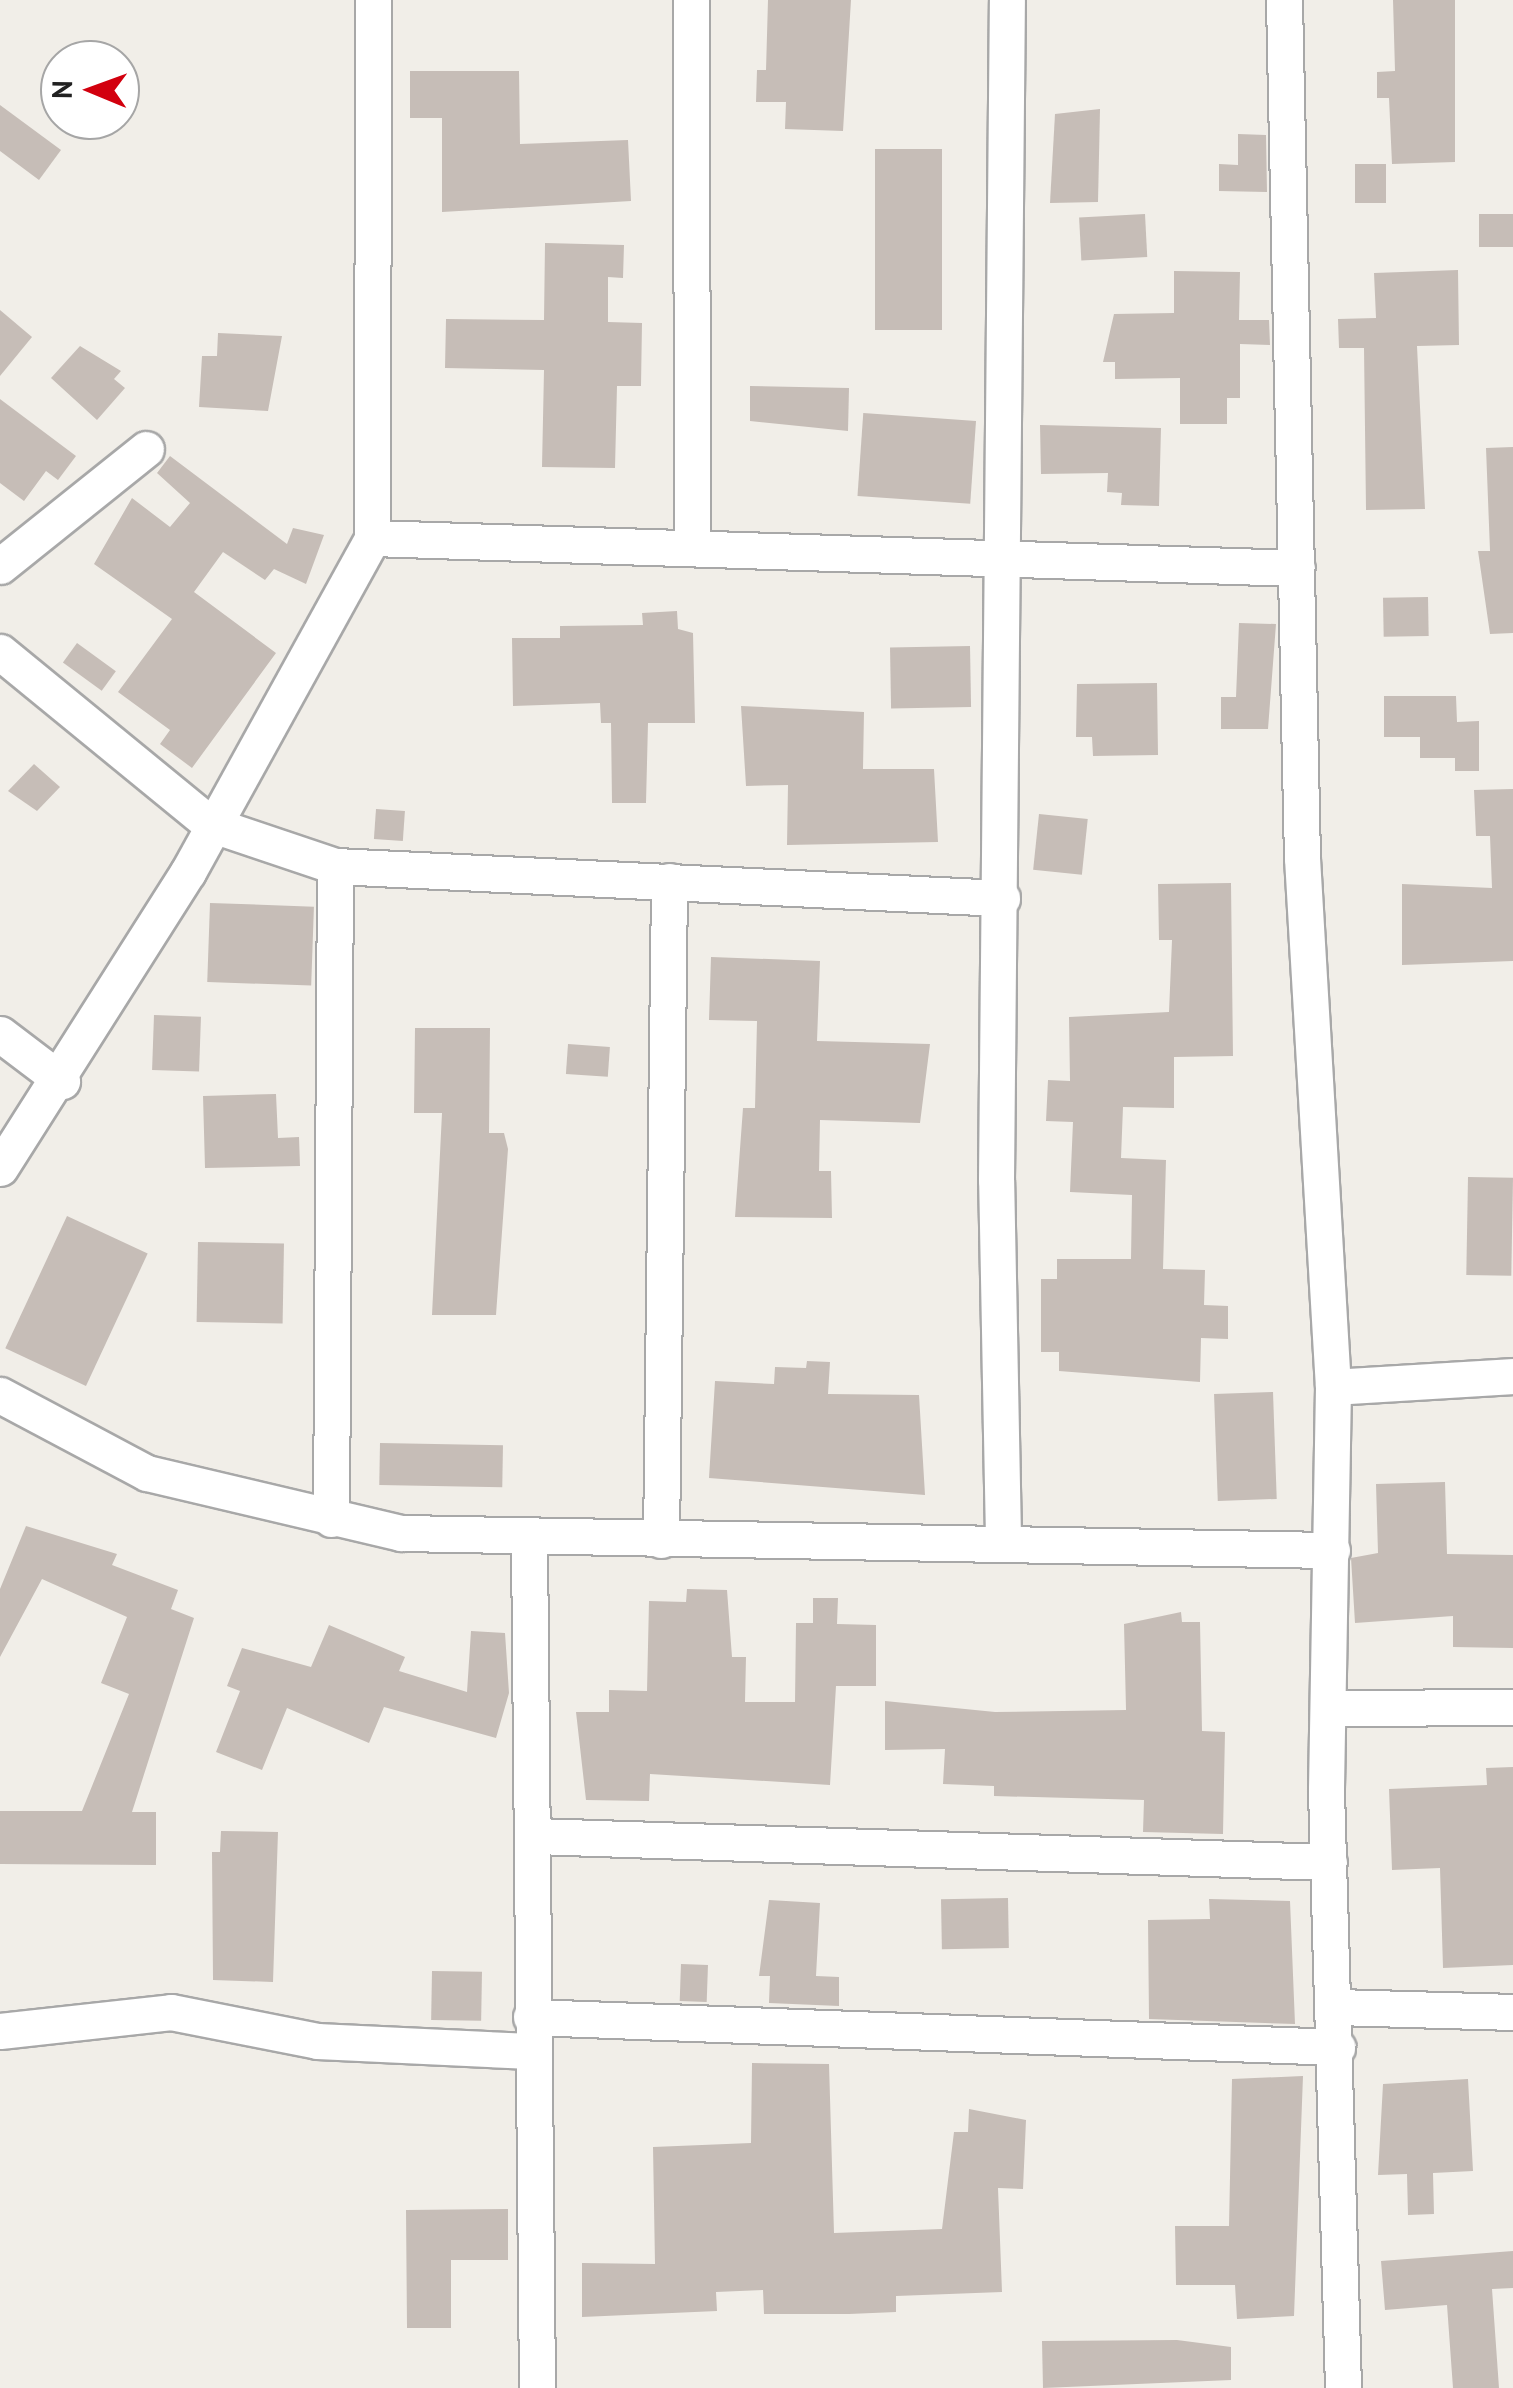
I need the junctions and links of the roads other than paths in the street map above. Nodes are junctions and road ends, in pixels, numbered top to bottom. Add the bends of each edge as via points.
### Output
1 (372, 0) edge
2 (692, 0) edge
3 (1007, 0) edge
4 (1284, 0) edge
5 (146, 449) dead end
6 (372, 538) junction
7 (692, 547) junction
8 (1004, 552) junction
9 (0, 566) edge
10 (1297, 568) junction
11 (0, 652) edge
12 (210, 824) junction
13 (335, 866) junction
14 (669, 880) junction
15 (1002, 898) junction
16 (0, 1034) edge
17 (62, 1080) junction
18 (0, 1168) edge
19 (1513, 1376) edge
20 (1333, 1388) junction
21 (0, 1395) edge
22 (330, 1518) junction
23 (1003, 1538) junction
24 (662, 1540) junction
25 (528, 1541) junction
26 (1332, 1550) junction
27 (1513, 1706) edge
28 (1332, 1708) junction
29 (535, 1836) junction
30 (1328, 1862) junction
31 (1336, 2007) junction
32 (1513, 2012) edge
33 (0, 2031) edge
34 (531, 2034) junction
35 (1337, 2047) junction
36 (537, 2388) edge
37 (1343, 2388) edge

1 - 6 street
2 - 7 street
3 - 8 street
4 - 10 street
5 - 9 street
6 - 7 street
6 - 12 street
7 - 8 street
8 - 10 street
8 - 15 street
10 - 20 street via 1314,1161
11 - 12 street
12 - 13 street
12 - 17 street
13 - 14 street
13 - 22 street
14 - 15 street
14 - 24 street
15 - 23 street
16 - 17 street
17 - 18 street
19 - 20 street
20 - 26 street
21 - 22 street via 147,1473
22 - 25 street
23 - 24 street
23 - 26 street
24 - 25 street
25 - 29 street
26 - 28 street
27 - 28 street
28 - 30 street
29 - 30 street
29 - 34 street
30 - 31 street
31 - 32 street
31 - 35 street
33 - 34 street via 171,2012 318,2041
34 - 35 street
34 - 36 street
35 - 37 street

